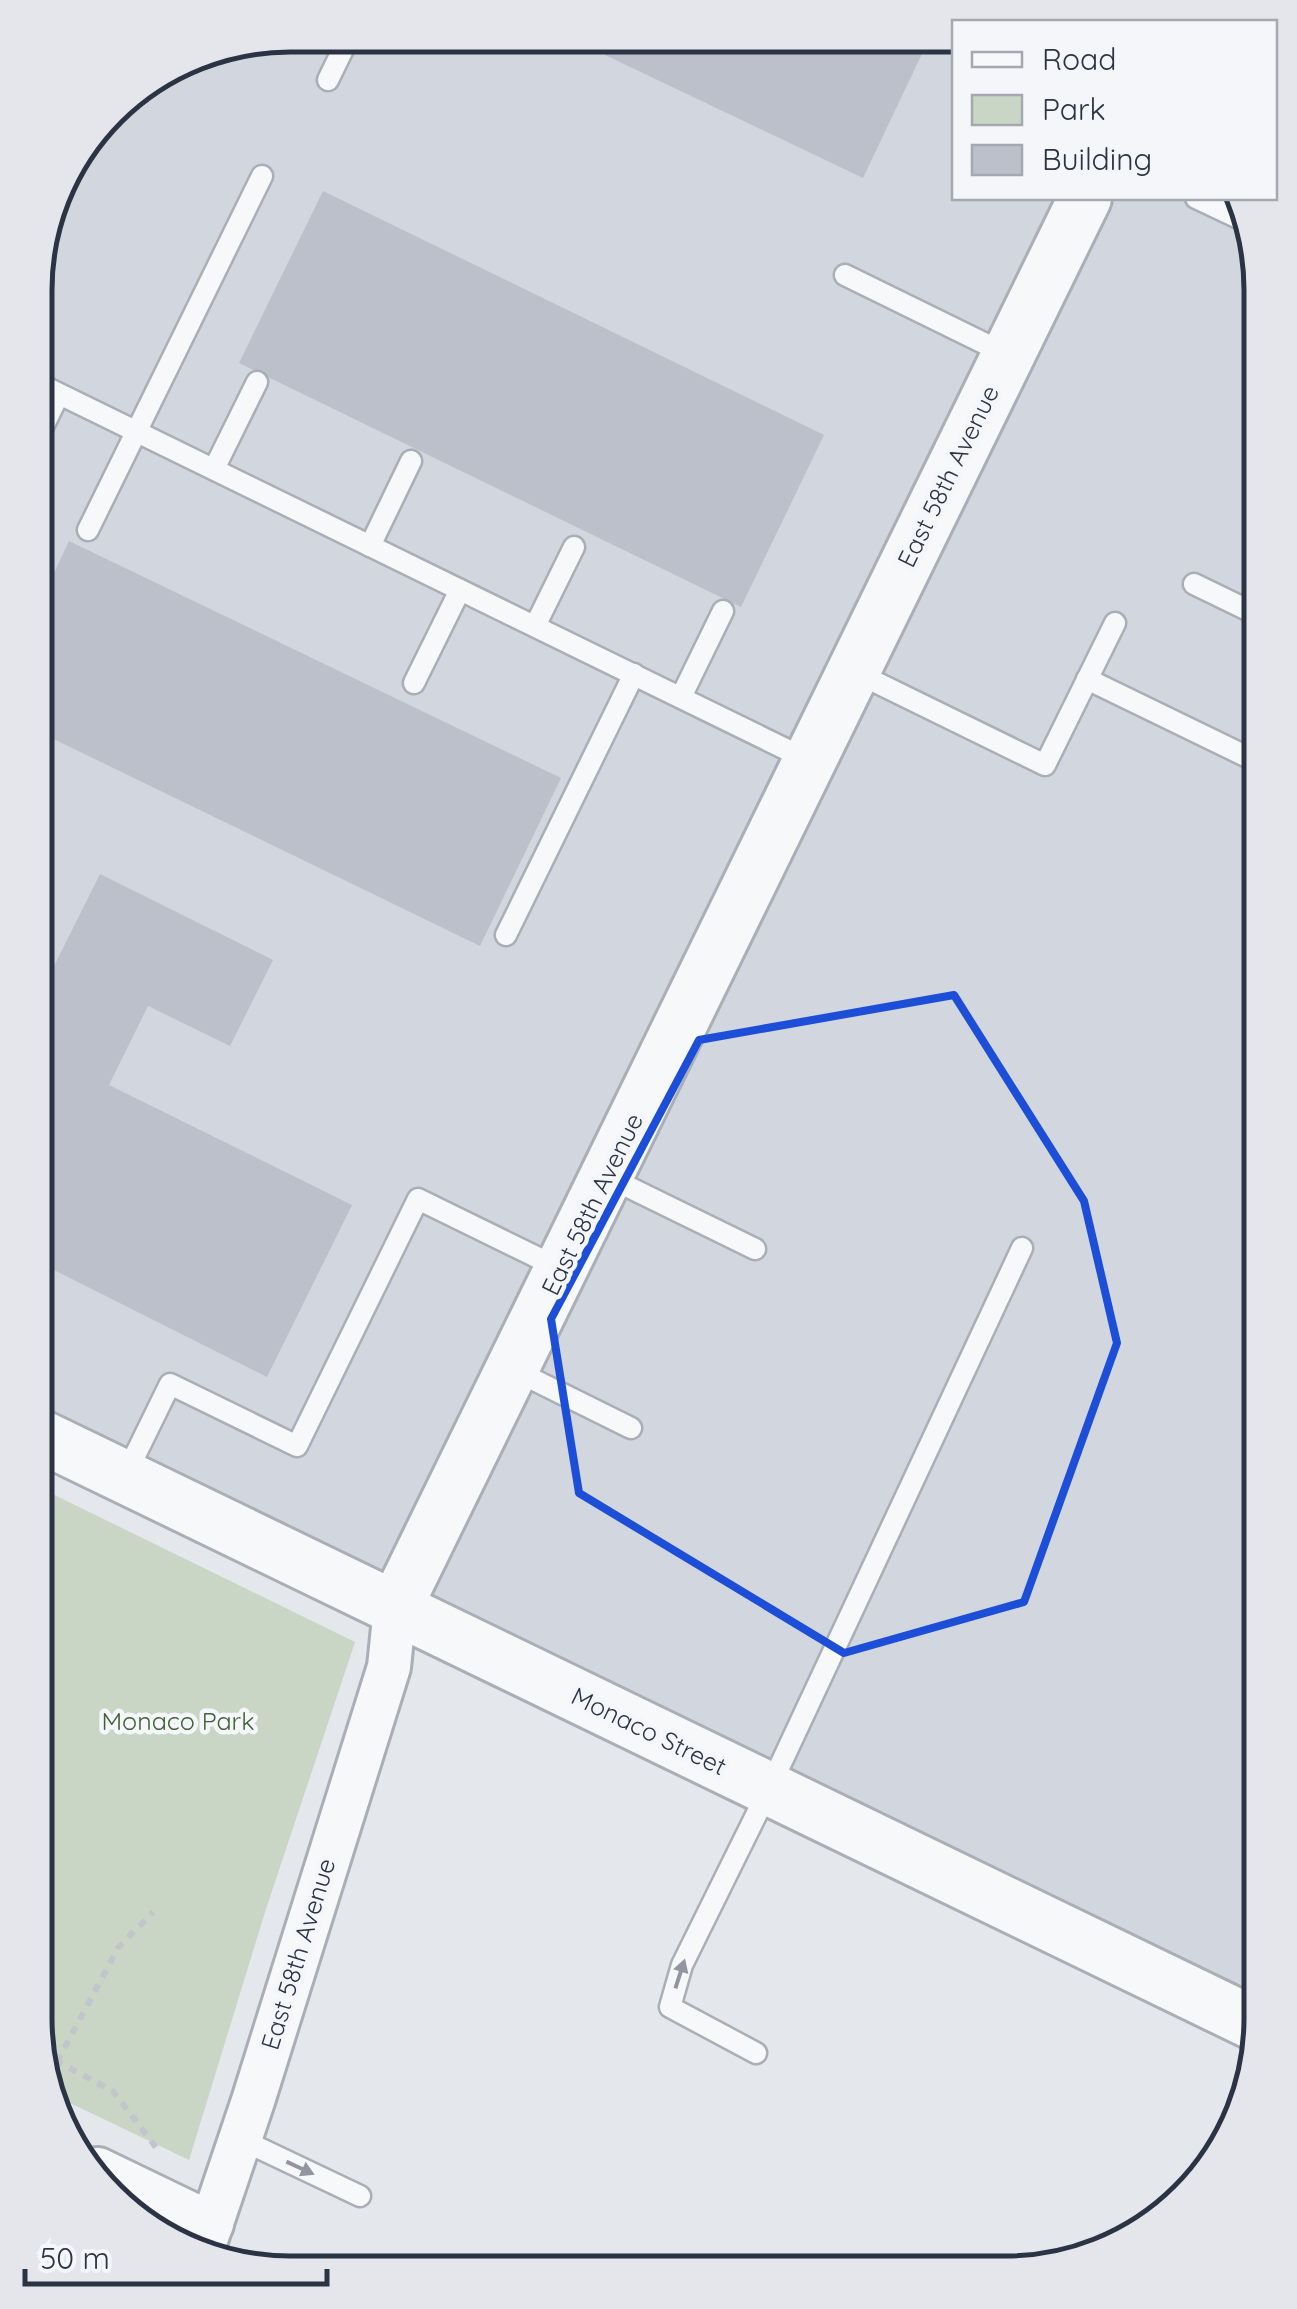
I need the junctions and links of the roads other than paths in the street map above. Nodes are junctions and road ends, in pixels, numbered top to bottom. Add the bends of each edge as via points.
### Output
1 (341, 53) edge
2 (328, 80) dead end
3 (262, 176) dead end
4 (1084, 200) edge
5 (1200, 200) edge
6 (1232, 215) edge
7 (846, 275) dead end
8 (1008, 354) junction
9 (257, 382) dead end
10 (52, 390) edge
11 (59, 394) junction
12 (52, 408) edge
13 (136, 432) junction
14 (411, 461) dead end
15 (214, 469) junction
16 (88, 530) dead end
17 (370, 546) junction
18 (574, 547) dead end
19 (1194, 584) dead end
20 (460, 590) junction
21 (1244, 608) edge
22 (723, 611) dead end
23 (1114, 623) dead end
24 (535, 626) junction
25 (853, 671) junction
26 (634, 674) junction
27 (1088, 678) junction
28 (414, 683) dead end
29 (681, 698) junction
30 (1244, 755) edge
31 (809, 761) junction
32 (506, 935) dead end
33 (606, 1176) junction
34 (1022, 1248) dead end
35 (755, 1249) dead end
36 (561, 1269) junction
37 (512, 1369) junction
38 (632, 1428) dead end
39 (52, 1442) edge
40 (124, 1477) junction
41 (394, 1608) junction
42 (768, 1788) junction
43 (1244, 2018) edge
44 (756, 2053) dead end
45 (240, 2139) junction
46 (116, 2180) edge
47 (360, 2196) dead end
48 (207, 2236) edge

1 - 2 lane
3 - 13 lane
4 - 8 street, East 58th Avenue
5 - 6 lane
7 - 8 lane
8 - 25 street, East 58th Avenue
9 - 15 lane
10 - 11 lane
11 - 12 lane
11 - 13 lane
13 - 15 lane
13 - 16 lane
14 - 17 lane
15 - 17 lane
17 - 20 lane
18 - 24 lane
19 - 21 lane
20 - 24 lane
20 - 28 lane
22 - 29 lane
23 - 27 lane
24 - 26 lane
25 - 27 lane via 1046,765
25 - 31 street, East 58th Avenue
26 - 29 lane
26 - 32 lane
27 - 30 lane
29 - 31 lane
31 - 33 street, East 58th Avenue
33 - 35 lane
33 - 36 street, East 58th Avenue
34 - 42 lane
36 - 37 street, East 58th Avenue
36 - 40 lane via 418,1199 297,1446 170,1384
37 - 38 lane
37 - 41 street, East 58th Avenue
39 - 40 street, Monaco Street
40 - 41 street, Monaco Street
41 - 42 street, Monaco Street
41 - 45 street, East 58th Avenue via 389,1667
42 - 43 street, Monaco Street
44 -> 42 lane via 670,2008 682,1965
45 -> 47 lane
45 - 48 street, East 58th Avenue
46 - 48 street

